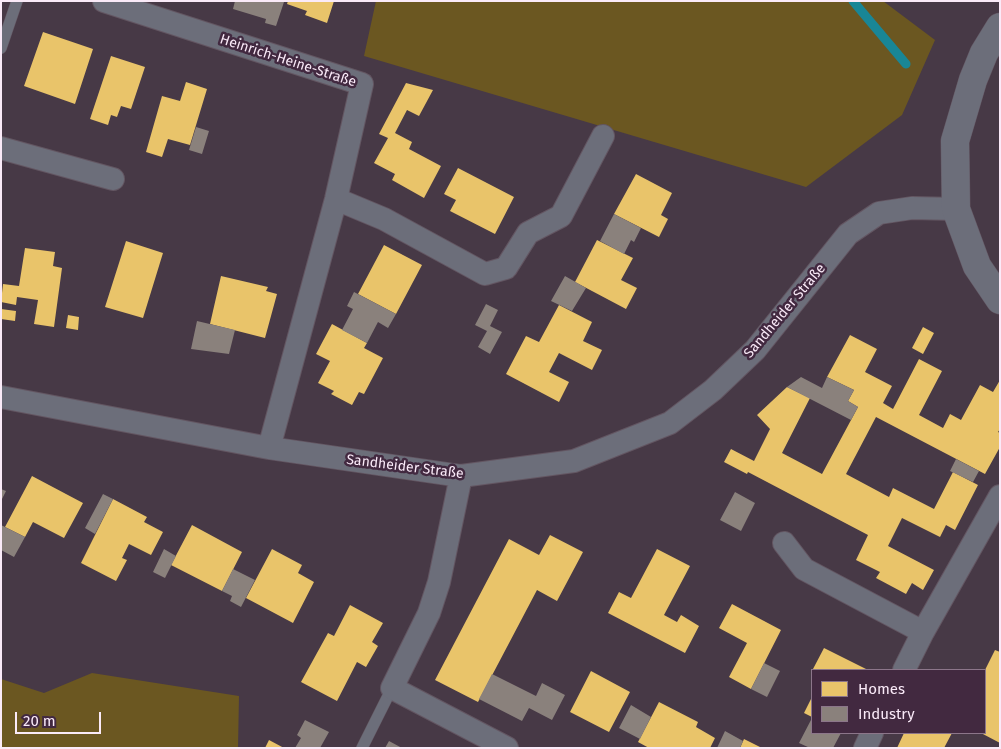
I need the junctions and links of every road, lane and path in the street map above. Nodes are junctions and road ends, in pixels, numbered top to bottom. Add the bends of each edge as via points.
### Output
1 (17, 1) edge
2 (104, 1) edge
3 (1000, 26) edge
4 (1, 48) edge
5 (603, 136) dead end
6 (1, 148) edge
7 (113, 180) dead end
8 (336, 199) junction
9 (956, 209) junction
10 (1000, 300) edge
11 (1, 397) edge
12 (269, 448) junction
13 (461, 476) junction
14 (1000, 496) edge
15 (784, 542) dead end
16 (924, 632) junction
17 (905, 669) edge
18 (392, 688) junction
19 (872, 734) edge
20 (362, 748) edge
21 (507, 748) edge
22 (865, 748) edge

1 - 4 lane
2 - 8 street, Heinrich-Heine-Straße via 362,84
3 - 9 street via 973,80 955,141
5 - 8 street via 561,216 528,233 506,268 485,274 384,219
6 - 7 street
8 - 12 street, Heinrich-Heine-Straße
9 - 10 street via 977,266
9 - 13 street, Sandheider Straße via 912,208 879,213 848,234 755,350 713,390 670,423 574,461
11 - 12 street, Sandheider Straße
12 - 13 street, Sandheider Straße
13 - 18 street via 439,582 429,613
14 - 16 street
15 - 16 street via 804,569
16 - 17 street
18 - 20 lane
18 - 21 street
19 - 22 street

